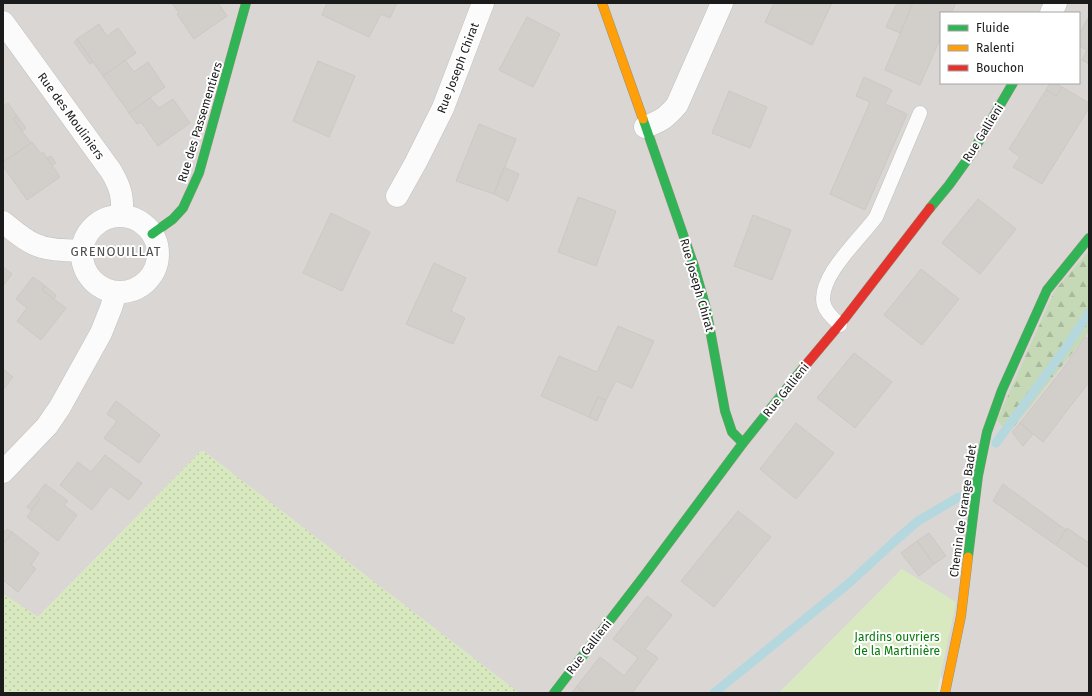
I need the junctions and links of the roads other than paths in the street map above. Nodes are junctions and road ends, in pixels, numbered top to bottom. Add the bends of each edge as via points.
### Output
1 (246, 3) edge
2 (483, 3) edge
3 (602, 3) edge
4 (722, 3) edge
5 (1056, 3) edge
6 (1052, 12) edge
7 (3, 22) edge
8 (1012, 84) edge
9 (920, 113) dead end
10 (645, 127) junction
11 (398, 196) dead end
12 (122, 216) junction
13 (3, 222) edge
14 (152, 234) junction
15 (1089, 238) edge
16 (82, 251) junction
17 (116, 292) junction
18 (840, 324) junction
19 (743, 443) junction
20 (3, 472) edge
21 (554, 693) edge
22 (945, 693) edge

1 - 14 street, Rue des Passementiers via 199,173 183,208 174,219
2 - 11 street, Rue Joseph Chirat via 443,108
3 - 10 street, Rue Joseph Chirat
4 - 10 street via 677,105 668,116
5 - 6 street
7 - 12 street, Rue des Mouliniers via 112,171 123,201
8 - 18 street, Rue Gallieni via 972,153
9 - 18 lane via 876,217 841,258 827,283 823,294 824,305 829,315
10 - 19 street, Rue Joseph Chirat via 694,266 706,308 725,411 732,432
12 - 14 street via 144,224
12 - 16 street via 100,222 84,240
13 - 16 street via 36,245
14 - 17 street via 158,252 158,263 154,272 138,288
15 - 22 street, Chemin de Grange Badet via 1047,290 1002,390 987,432 978,476 961,616
16 - 17 street via 87,274 105,289
17 - 20 street via 101,333 60,407 47,426
18 - 19 street, Rue Gallieni
19 - 21 street, Rue Gallieni

